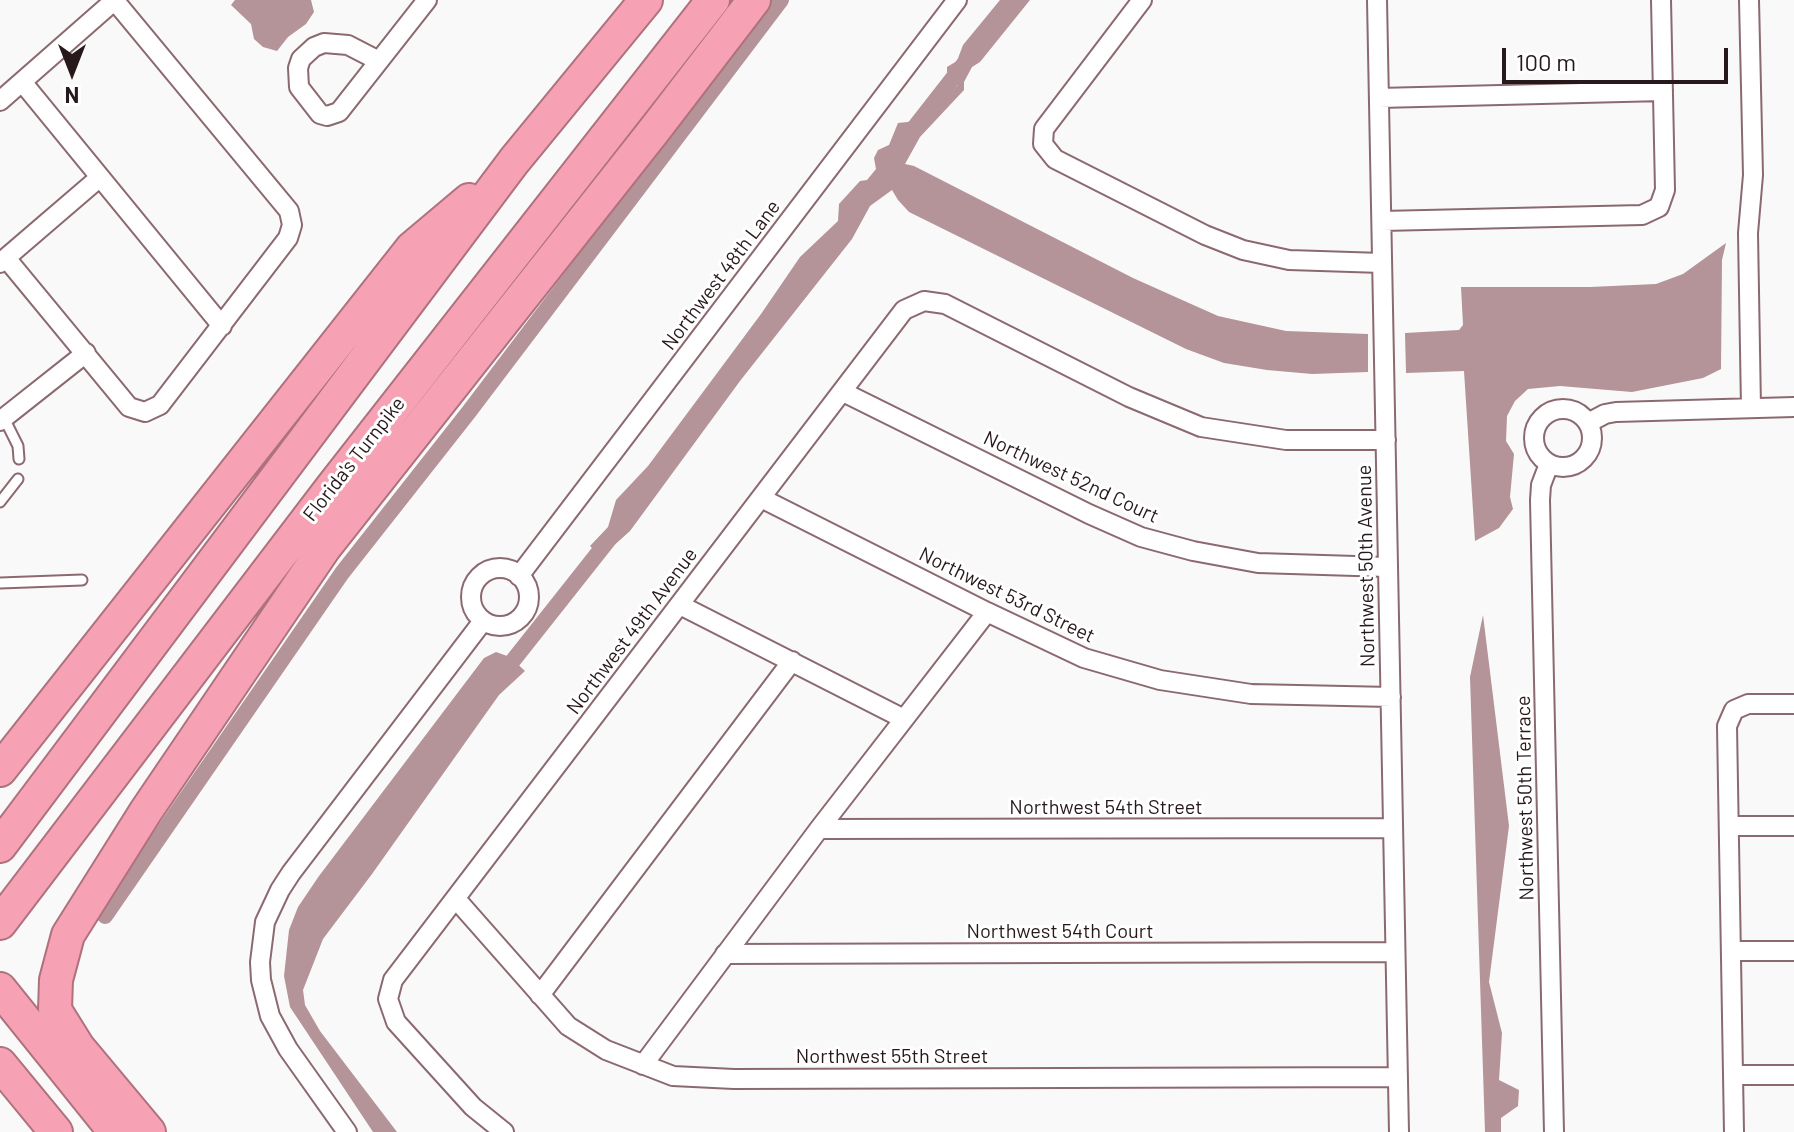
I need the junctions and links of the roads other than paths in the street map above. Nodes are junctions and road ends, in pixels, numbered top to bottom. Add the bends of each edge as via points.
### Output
1 (115, 0) edge
2 (427, 0) edge
3 (646, 0) edge
4 (713, 0) edge
5 (754, 0) edge
6 (957, 0) edge
7 (1142, 0) edge
8 (1377, 0) edge
9 (1661, 0) edge
10 (1749, 0) edge
11 (379, 61) junction
12 (23, 83) junction
13 (1663, 91) junction
14 (1379, 98) junction
15 (0, 101) edge
16 (514, 161) junction
17 (99, 178) junction
18 (1382, 221) junction
19 (3, 261) edge
20 (1382, 263) junction
21 (222, 326) junction
22 (86, 353) junction
23 (843, 392) junction
24 (1794, 407) edge
25 (1751, 408) junction
26 (2, 419) edge
27 (1588, 423) junction
28 (1386, 440) junction
29 (19, 459) dead end
30 (1549, 464) junction
31 (18, 479) dead end
32 (761, 498) junction
33 (0, 502) edge
34 (1388, 567) junction
35 (519, 576) junction
36 (82, 580) dead end
37 (0, 583) edge
38 (680, 605) junction
39 (987, 612) junction
40 (483, 621) junction
41 (792, 661) junction
42 (1391, 697) junction
43 (1794, 704) edge
44 (904, 719) junction
45 (0, 770) edge
46 (1729, 826) junction
47 (1794, 826) edge
48 (1393, 828) junction
49 (819, 829) junction
50 (0, 846) edge
51 (456, 899) junction
52 (0, 923) edge
53 (1731, 951) junction
54 (1794, 951) edge
55 (1395, 952) junction
56 (725, 954) junction
57 (0, 989) edge
58 (540, 995) junction
59 (0, 1014) edge
60 (58, 1060) junction
61 (0, 1064) edge
62 (643, 1065) junction
63 (0, 1073) edge
64 (1733, 1075) junction
65 (1794, 1075) edge
66 (1398, 1077) junction
67 (24, 1094) junction
68 (56, 1132) edge
69 (115, 1132) edge
70 (149, 1132) edge
71 (347, 1132) edge
72 (504, 1132) edge
73 (1399, 1132) edge
74 (1554, 1132) edge
75 (1734, 1132) edge

1 - 12 street
1 - 21 street via 289,211 288,238
2 - 11 street
3 - 16 highway
4 - 52 highway, Florida's Turnpike
5 - 70 highway via 325,547 68,935 56,980 55,1010 78,1047
6 - 35 street, Northwest 48th Lane
7 - 20 street via 1044,129 1043,144 1055,159 1243,250 1289,260
8 - 14 street, Northwest 50th Avenue
9 - 13 street
10 - 25 street
11 - 11 street via 348,45 324,43 301,59 299,87 320,114 334,115
12 - 15 street
12 - 17 street
13 - 14 street
13 - 18 street via 1665,190 1659,207 1642,215
14 - 18 street, Northwest 50th Avenue
16 - 45 highway via 412,248
16 - 50 highway
17 - 19 street
17 - 21 street
18 - 20 street, Northwest 50th Avenue
19 - 22 street
20 - 28 street, Northwest 50th Avenue
21 - 22 street via 160,405 145,412 129,407
22 - 26 street
23 - 28 street, Northwest 49th Avenue via 904,310 924,301 945,304 1129,397 1201,427 1286,440
23 - 32 street, Northwest 49th Avenue
23 - 34 street, Northwest 52nd Court via 1141,537 1258,563
24 - 25 street
25 - 27 street via 1616,412
26 - 29 lane via 18,446
27 - 30 street via 1592,439 1587,455 1574,465
27 - 30 street via 1573,410 1545,414 1533,440
28 - 34 street, Northwest 50th Avenue
30 - 74 street, Northwest 50th Terrace via 1540,500
31 - 33 lane
32 - 38 street, Northwest 49th Avenue
32 - 39 street, Northwest 53rd Street
34 - 42 street, Northwest 50th Avenue
35 - 40 street via 529,599 522,615 508,625
35 - 40 street via 502,568 477,579 471,597
36 - 37 lane
38 - 41 street
38 - 51 street, Northwest 49th Avenue
39 - 42 street, Northwest 53rd Street via 1084,658 1160,680 1251,694
39 - 44 street
40 - 71 street via 271,906 262,942 261,980 270,1016
41 - 44 street
41 - 58 street
42 - 48 street, Northwest 50th Avenue
43 - 46 street via 1748,704 1734,710 1727,726
44 - 49 street
46 - 47 street
46 - 53 street
48 - 49 street, Northwest 54th Street
48 - 55 street, Northwest 50th Avenue
49 - 56 street
51 - 58 street, Northwest 55th Street
51 - 72 street, Northwest 49th Avenue via 393,980 388,999 396,1022 473,1107
53 - 54 street
53 - 64 street
55 - 56 street, Northwest 54th Court
55 - 66 street, Northwest 50th Avenue
56 - 62 street
57 - 60 highway
58 - 62 street, Northwest 55th Street via 568,1026
59 - 60 highway
60 - 69 highway
61 - 67 highway
62 - 66 street, Northwest 55th Street via 673,1076 734,1079
63 - 67 highway
64 - 65 street
64 - 75 street
66 - 73 street, Northwest 50th Avenue
67 - 68 highway

